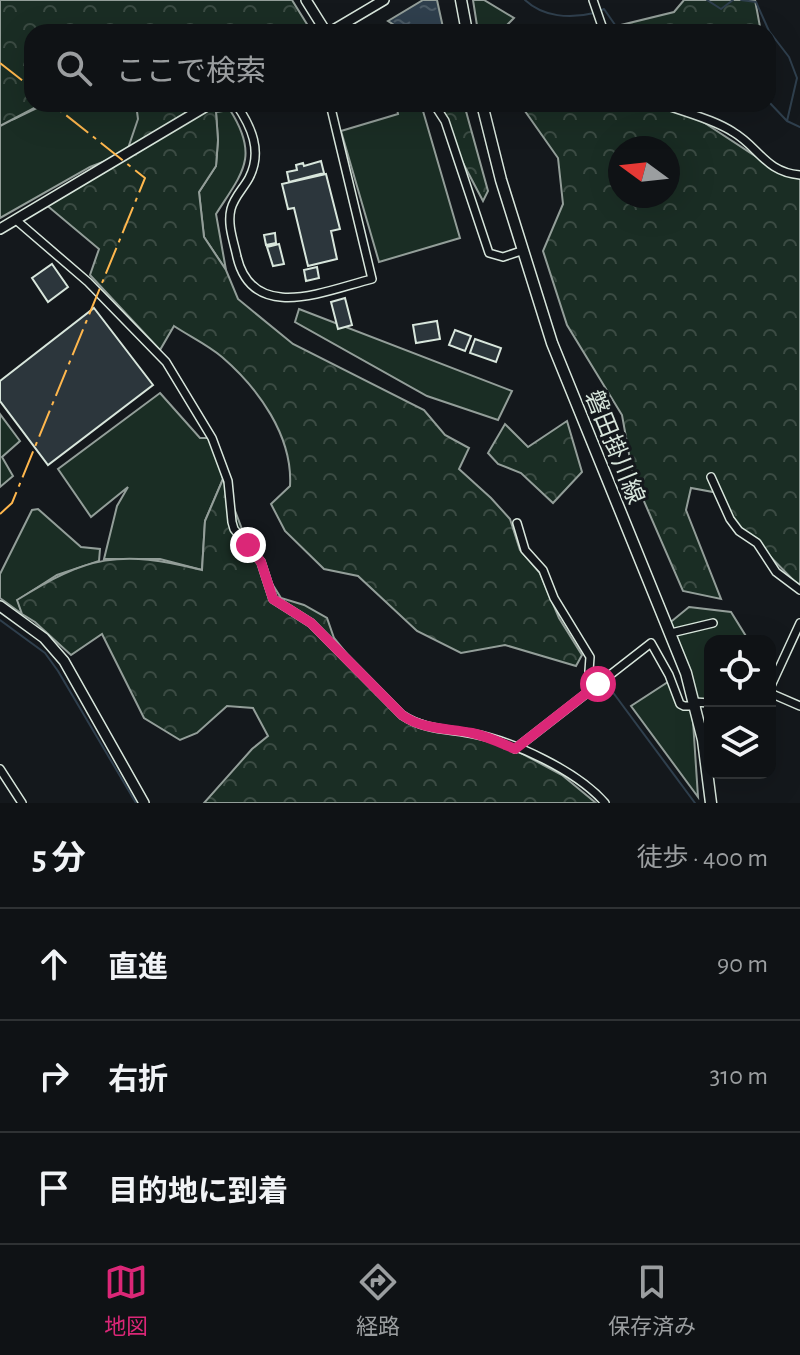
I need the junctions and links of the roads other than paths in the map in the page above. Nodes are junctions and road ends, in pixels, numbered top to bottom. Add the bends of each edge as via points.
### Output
1 (306, 0) edge
2 (384, 0) edge
3 (461, 0) edge
4 (593, 0) edge
5 (322, 24) edge
6 (342, 24) edge
7 (466, 24) edge
8 (601, 24) edge
9 (197, 112) edge
10 (241, 112) edge
11 (332, 112) edge
12 (439, 112) edge
13 (484, 112) edge
14 (684, 112) edge
15 (800, 175) edge
16 (16, 220) junction
17 (0, 229) edge
18 (521, 251) junction
19 (711, 477) dead end
20 (517, 523) dead end
21 (800, 590) edge
22 (0, 606) edge
23 (713, 623) dead end
24 (800, 623) edge
25 (671, 633) junction
26 (776, 677) edge
27 (598, 684) junction
28 (776, 693) edge
29 (704, 703) edge
30 (695, 704) junction
31 (800, 706) edge
32 (515, 749) junction
33 (0, 769) edge
34 (22, 803) edge
35 (144, 803) edge
36 (605, 803) edge
37 (711, 803) edge

1 - 5 street
2 - 6 street
3 - 7 main road
4 - 8 street
9 - 16 street
10 - 11 street via 255,150 250,177 229,217 239,265 254,289 286,299 372,279
12 - 18 street via 489,253 503,257
13 - 18 main road, 磐田掛川線
14 - 15 street via 731,130 772,167
16 - 17 street
16 - 32 street via 88,282 166,362 212,438 226,471 234,529 261,562 273,599 311,623 411,722 487,737
18 - 25 main road, 磐田掛川線 via 552,343
19 - 21 street via 739,531
20 - 27 street via 525,550 543,570 590,657 589,671
22 - 35 street via 44,638 64,661
23 - 25 street
24 - 26 street
25 - 30 main road, 磐田掛川線
27 - 30 street via 651,643 680,704
27 - 32 street
28 - 31 street
29 - 30 street
30 - 37 main road, 磐田掛川線
32 - 36 street via 572,774
33 - 34 street

